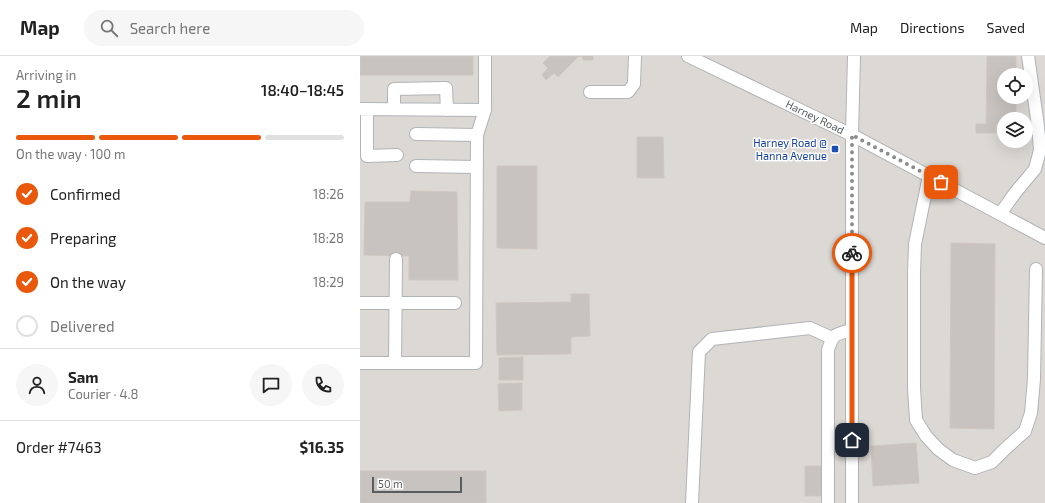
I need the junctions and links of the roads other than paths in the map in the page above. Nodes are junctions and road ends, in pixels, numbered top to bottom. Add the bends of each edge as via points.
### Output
1 (485, 56) edge
2 (635, 56) edge
3 (854, 56) edge
4 (1028, 56) edge
5 (691, 57) edge
6 (590, 92) dead end
7 (363, 109) edge
8 (394, 109) junction
9 (447, 110) junction
10 (485, 110) junction
11 (416, 134) dead end
12 (477, 135) junction
13 (852, 135) junction
14 (397, 156) dead end
15 (416, 166) dead end
16 (477, 167) junction
17 (929, 176) junction
18 (1000, 214) junction
19 (1045, 238) edge
20 (396, 259) dead end
21 (1036, 269) dead end
22 (360, 303) edge
23 (395, 303) junction
24 (455, 303) dead end
25 (852, 330) junction
26 (832, 338) junction
27 (395, 362) junction
28 (360, 363) edge
29 (692, 503) edge
30 (828, 503) edge
31 (852, 503) edge

1 - 10 street
2 - 6 street via 634,84 628,92
3 - 13 street
4 - 18 street via 1040,150 1035,169
5 - 13 street, Harney Road
7 - 8 street
7 - 14 street via 367,156
8 - 9 street
8 - 9 street via 394,89 446,88
9 - 10 street
10 - 12 street
11 - 12 street
12 - 16 street
13 - 17 street, Harney Road
13 - 25 street
15 - 16 street
16 - 27 street via 476,363
17 - 18 street, Harney Road
17 - 21 street via 916,244 916,420 938,449 953,460 975,468 992,462 1025,431 1031,413 1034,379
18 - 19 street, Harney Road
20 - 23 street
22 - 23 street
23 - 24 street
23 - 27 street
25 - 26 street via 839,333
25 - 31 street
26 - 29 street via 810,328 712,339 698,352
26 - 30 street via 828,350
27 - 28 street

